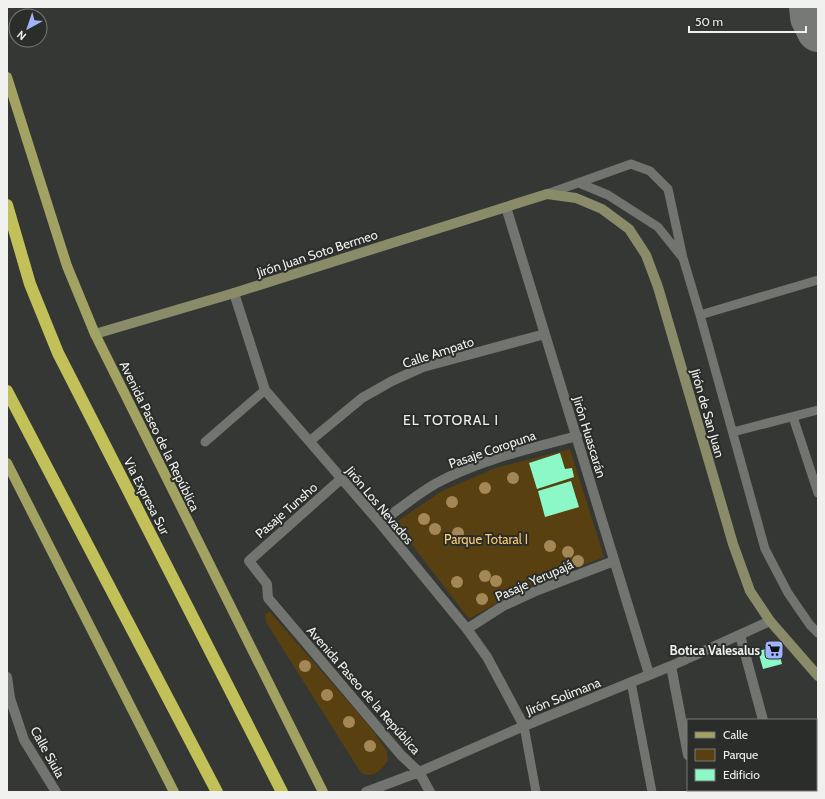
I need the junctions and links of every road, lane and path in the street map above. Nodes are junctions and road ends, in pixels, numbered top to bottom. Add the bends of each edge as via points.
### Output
1 (7, 77) edge
2 (579, 183) junction
3 (547, 194) junction
4 (7, 205) edge
5 (506, 207) junction
6 (683, 258) junction
7 (818, 280) edge
8 (234, 293) junction
9 (700, 315) junction
10 (95, 334) junction
11 (545, 334) junction
12 (266, 390) junction
13 (7, 391) edge
14 (818, 410) edge
15 (793, 417) junction
16 (733, 432) junction
17 (577, 436) junction
18 (310, 441) junction
19 (205, 442) dead end
20 (7, 463) edge
21 (341, 479) junction
22 (818, 493) edge
23 (380, 523) junction
24 (614, 561) junction
25 (267, 584) joint
26 (770, 620) junction
27 (467, 629) junction
28 (818, 633) edge
29 (740, 635) junction
30 (671, 666) junction
31 (649, 674) junction
32 (818, 676) edge
33 (7, 677) edge
34 (631, 682) junction
35 (763, 719) edge
36 (524, 726) junction
37 (687, 749) edge
38 (419, 772) junction
39 (56, 792) edge
40 (174, 792) edge
41 (217, 792) edge
42 (282, 792) edge
43 (323, 792) edge
44 (366, 792) edge
45 (430, 792) edge
46 (536, 792) edge
47 (652, 792) edge

1 - 10 main road, Avenida Paseo de la República via 67,266
2 - 3 lane
2 - 6 lane via 608,195 658,227
2 - 6 lane via 631,164 650,170 668,190
3 - 5 street, Jirón Juan Soto Bermeo
3 - 26 street, Jirón de San Juan via 576,198 602,208 628,229 646,256 658,287 733,544 750,591
4 - 42 highway, Via Expresa Sur via 30,284 58,353
5 - 8 street, Jirón Juan Soto Bermeo
5 - 11 street, Jirón Huascarán
6 - 9 lane
7 - 9 lane
8 - 10 street, Jirón Juan Soto Bermeo
8 - 12 street, Jirón Los Nevados
9 - 16 lane
10 - 43 main road, Avenida Paseo de la República
11 - 17 street, Jirón Huascarán
11 - 18 street, Calle Ampato via 424,367 392,381 362,398
12 - 18 street, Jirón Los Nevados
12 - 19 lane
13 - 41 highway
14 - 15 lane
15 - 16 lane
15 - 22 lane
16 - 28 lane via 765,549 788,593
17 - 23 street, Pasaje Coropuna via 467,469 434,484
17 - 24 street, Jirón Huascarán
18 - 21 street, Jirón Los Nevados
20 - 40 main road
21 - 23 street, Jirón Los Nevados
21 - 25 street, Pasaje Tunsho via 249,561
23 - 27 street, Jirón Los Nevados
24 - 27 street, Pasaje Yerupajá via 531,593 503,606
24 - 31 street, Jirón Huascarán
25 - 38 street, Avenida Paseo de la República via 268,598 401,755
26 - 29 street, Jirón Solimana
26 - 32 street, Jirón de San Juan
27 - 36 street, Jirón Los Nevados via 487,657
29 - 30 street, Jirón Solimana
29 - 35 street
30 - 31 street, Jirón Solimana
30 - 37 street
31 - 34 street, Jirón Solimana
33 - 39 street, Calle Siula via 10,698 24,740
34 - 36 street, Jirón Solimana
34 - 47 lane
36 - 38 street, Jirón Solimana
36 - 46 lane
38 - 44 street, Jirón Solimana
38 - 45 street, Avenida Paseo de la República

